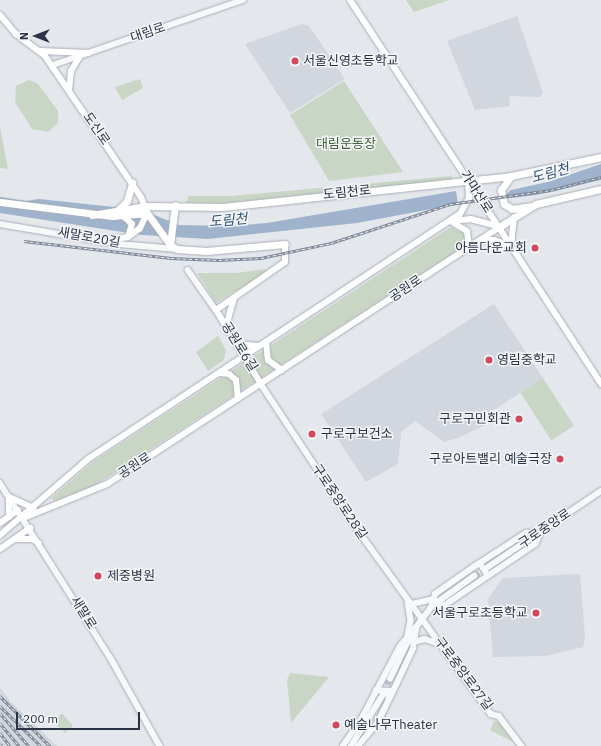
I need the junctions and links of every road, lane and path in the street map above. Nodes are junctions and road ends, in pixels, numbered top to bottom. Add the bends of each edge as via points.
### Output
1 (243, 0) edge
2 (350, 0) edge
3 (0, 16) edge
4 (40, 51) junction
5 (88, 53) junction
6 (80, 56) junction
7 (53, 65) junction
8 (69, 90) junction
9 (601, 157) edge
10 (511, 176) junction
11 (468, 180) junction
12 (132, 183) junction
13 (601, 189) edge
14 (0, 202) edge
15 (536, 204) junction
16 (175, 205) junction
17 (146, 210) junction
18 (120, 212) junction
19 (514, 217) junction
20 (449, 221) junction
21 (0, 224) edge
22 (498, 227) junction
23 (125, 238) junction
24 (109, 240) junction
25 (478, 241) junction
26 (285, 244) joint
27 (170, 245) junction
28 (511, 246) junction
29 (469, 247) junction
30 (178, 249) junction
31 (188, 270) dead end
32 (234, 298) junction
33 (216, 310) junction
34 (226, 326) junction
35 (266, 342) junction
36 (235, 344) junction
37 (260, 346) junction
38 (244, 356) junction
39 (282, 370) junction
40 (220, 373) junction
41 (261, 384) junction
42 (601, 384) edge
43 (238, 398) junction
44 (0, 483) edge
45 (601, 492) edge
46 (9, 497) junction
47 (34, 508) junction
48 (18, 510) junction
49 (9, 517) junction
50 (23, 518) junction
51 (0, 523) edge
52 (30, 528) junction
53 (541, 532) junction
54 (0, 535) edge
55 (13, 540) junction
56 (39, 544) junction
57 (0, 549) edge
58 (480, 563) junction
59 (488, 567) tunnel mouth
60 (472, 568) junction
61 (488, 575) junction
62 (474, 576) tunnel mouth
63 (481, 580) junction
64 (407, 598) junction
65 (434, 599) junction
66 (412, 604) junction
67 (432, 606) junction
68 (421, 617) junction
69 (416, 627) junction
70 (408, 636) junction
71 (413, 642) junction
72 (440, 644) junction
73 (384, 675) junction
74 (390, 679) tunnel mouth
75 (397, 683) junction
76 (376, 690) junction
77 (384, 694) tunnel mouth
78 (389, 698) junction
79 (160, 746) edge
80 (342, 746) edge
81 (351, 746) edge
82 (358, 746) edge
83 (522, 746) edge

1 - 5 street, 대림로
2 - 11 main road, 가마산로
3 - 4 main road, 도신로 via 16,34
4 - 5 main road
4 - 7 main road, 도신로
5 - 6 street, 대림로
6 - 7 street, 대림로
6 - 8 main road via 71,71
7 - 8 main road, 도신로
8 - 12 main road, 도신로
9 - 10 main road, 도림천로
10 - 11 main road, 도림천로
10 - 15 main road via 501,190 504,204 516,209
11 - 16 main road, 도림천로 via 223,207
11 - 20 main road, 공원로 via 469,198 465,208
11 - 22 main road, 가마산로
12 - 17 main road, 도신로
12 - 18 main road via 129,197
13 - 15 main road
14 - 18 main road, 도림천로 via 92,215
15 - 19 main road
16 - 17 main road, 도림천로
16 - 27 main road
17 - 18 main road, 도림천로
17 - 23 main road via 140,228
17 - 27 main road
18 - 23 main road via 132,224
19 - 22 main road
19 - 28 main road
20 - 22 main road via 471,219
20 - 29 main road via 467,231
20 - 35 main road, 공원로
21 - 24 street, 새말로20길
22 - 25 main road, 공원로
22 - 28 main road, 가마산로
23 - 24 main road
24 - 30 street, 새말로20길 via 159,249
25 - 28 main road via 498,241
25 - 29 main road, 공원로
26 - 30 main road via 206,251
26 - 32 main road, 공원로6길 via 286,262
27 - 30 main road
28 - 42 main road, 가마산로
29 - 39 main road, 공원로
31 - 33 street, 공원로6길
32 - 33 main road, 공원로6길
32 - 34 main road
33 - 34 main road, 공원로6길
34 - 36 main road, 공원로6길
35 - 37 main road, 공원로
35 - 39 main road via 268,360
36 - 37 main road
36 - 38 main road, 공원로6길
37 - 38 main road, 공원로
38 - 40 main road, 공원로
38 - 41 main road, 공원로6길
39 - 41 main road, 공원로
40 - 43 main road via 229,374 236,380
40 - 47 main road, 공원로 via 88,459
41 - 43 main road, 공원로
41 - 64 street, 구로중앙로28길 via 355,526
43 - 50 main road, 공원로 via 107,484
44 - 46 street, 새말로
45 - 53 street, 구로중앙로
46 - 47 main road
46 - 48 street, 새말로
46 - 49 main road
47 - 50 main road, 공원로
48 - 49 main road
48 - 50 street, 새말로
49 - 51 main road
50 - 52 street, 새말로
50 - 54 main road, 공원로
52 - 55 main road
52 - 56 street, 새말로
53 - 58 street via 526,533
53 - 59 street, 구로중앙로
53 - 61 street via 536,544
55 - 56 main road via 26,538
55 - 57 main road
56 - 79 street, 새말로 via 113,662
58 - 60 street
58 - 61 street
60 - 63 street
60 - 65 street via 435,594
61 - 63 street
62 - 67 street
63 - 67 street via 444,606
64 - 66 street, 구로중앙로28길
64 - 70 street via 411,621
65 - 66 street
65 - 67 street
66 - 68 street, 구로중앙로28길
67 - 68 street
68 - 69 street
68 - 72 street, 구로중앙로27길
69 - 70 street
69 - 71 street
69 - 74 street
70 - 73 street
71 - 72 street via 425,639
71 - 75 street
72 - 83 street, 구로중앙로27길 via 491,714 499,716
73 - 75 street via 386,682
73 - 76 street
75 - 78 street
76 - 78 street via 389,692
76 - 80 street
77 - 81 street
78 - 82 street via 378,722

